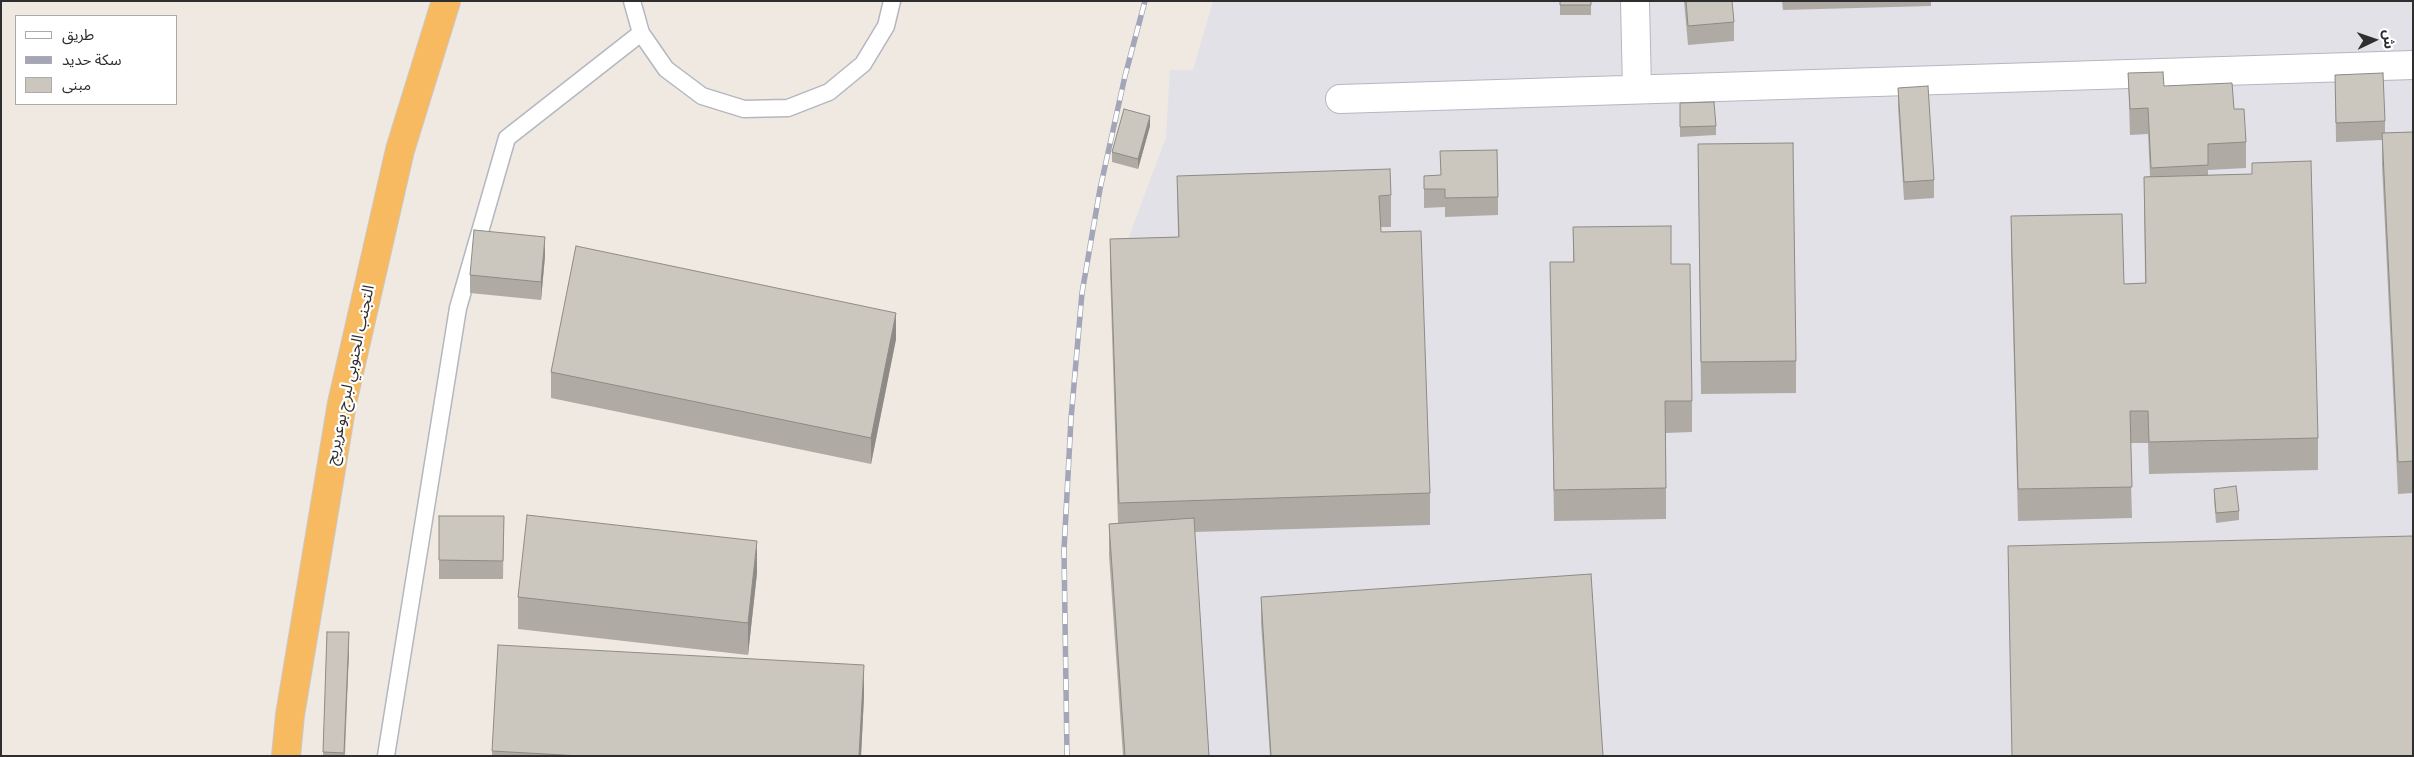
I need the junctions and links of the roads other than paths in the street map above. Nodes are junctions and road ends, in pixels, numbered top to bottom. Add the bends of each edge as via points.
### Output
1 (446, 1) edge
2 (632, 1) edge
3 (892, 1) edge
4 (1635, 1) edge
5 (641, 33) junction
6 (2413, 65) edge
7 (1637, 90) junction
8 (1340, 99) dead end
9 (286, 756) edge
10 (386, 756) edge

1 - 9 highway, التجنب الجنوبي لبرج بوعريريج via 400,150 342,403
2 - 5 lane
3 - 5 lane via 886,26 863,64 829,92 788,108 744,109 702,96 666,69
4 - 7 street
5 - 10 lane via 507,138 458,308
6 - 7 street
7 - 8 street

